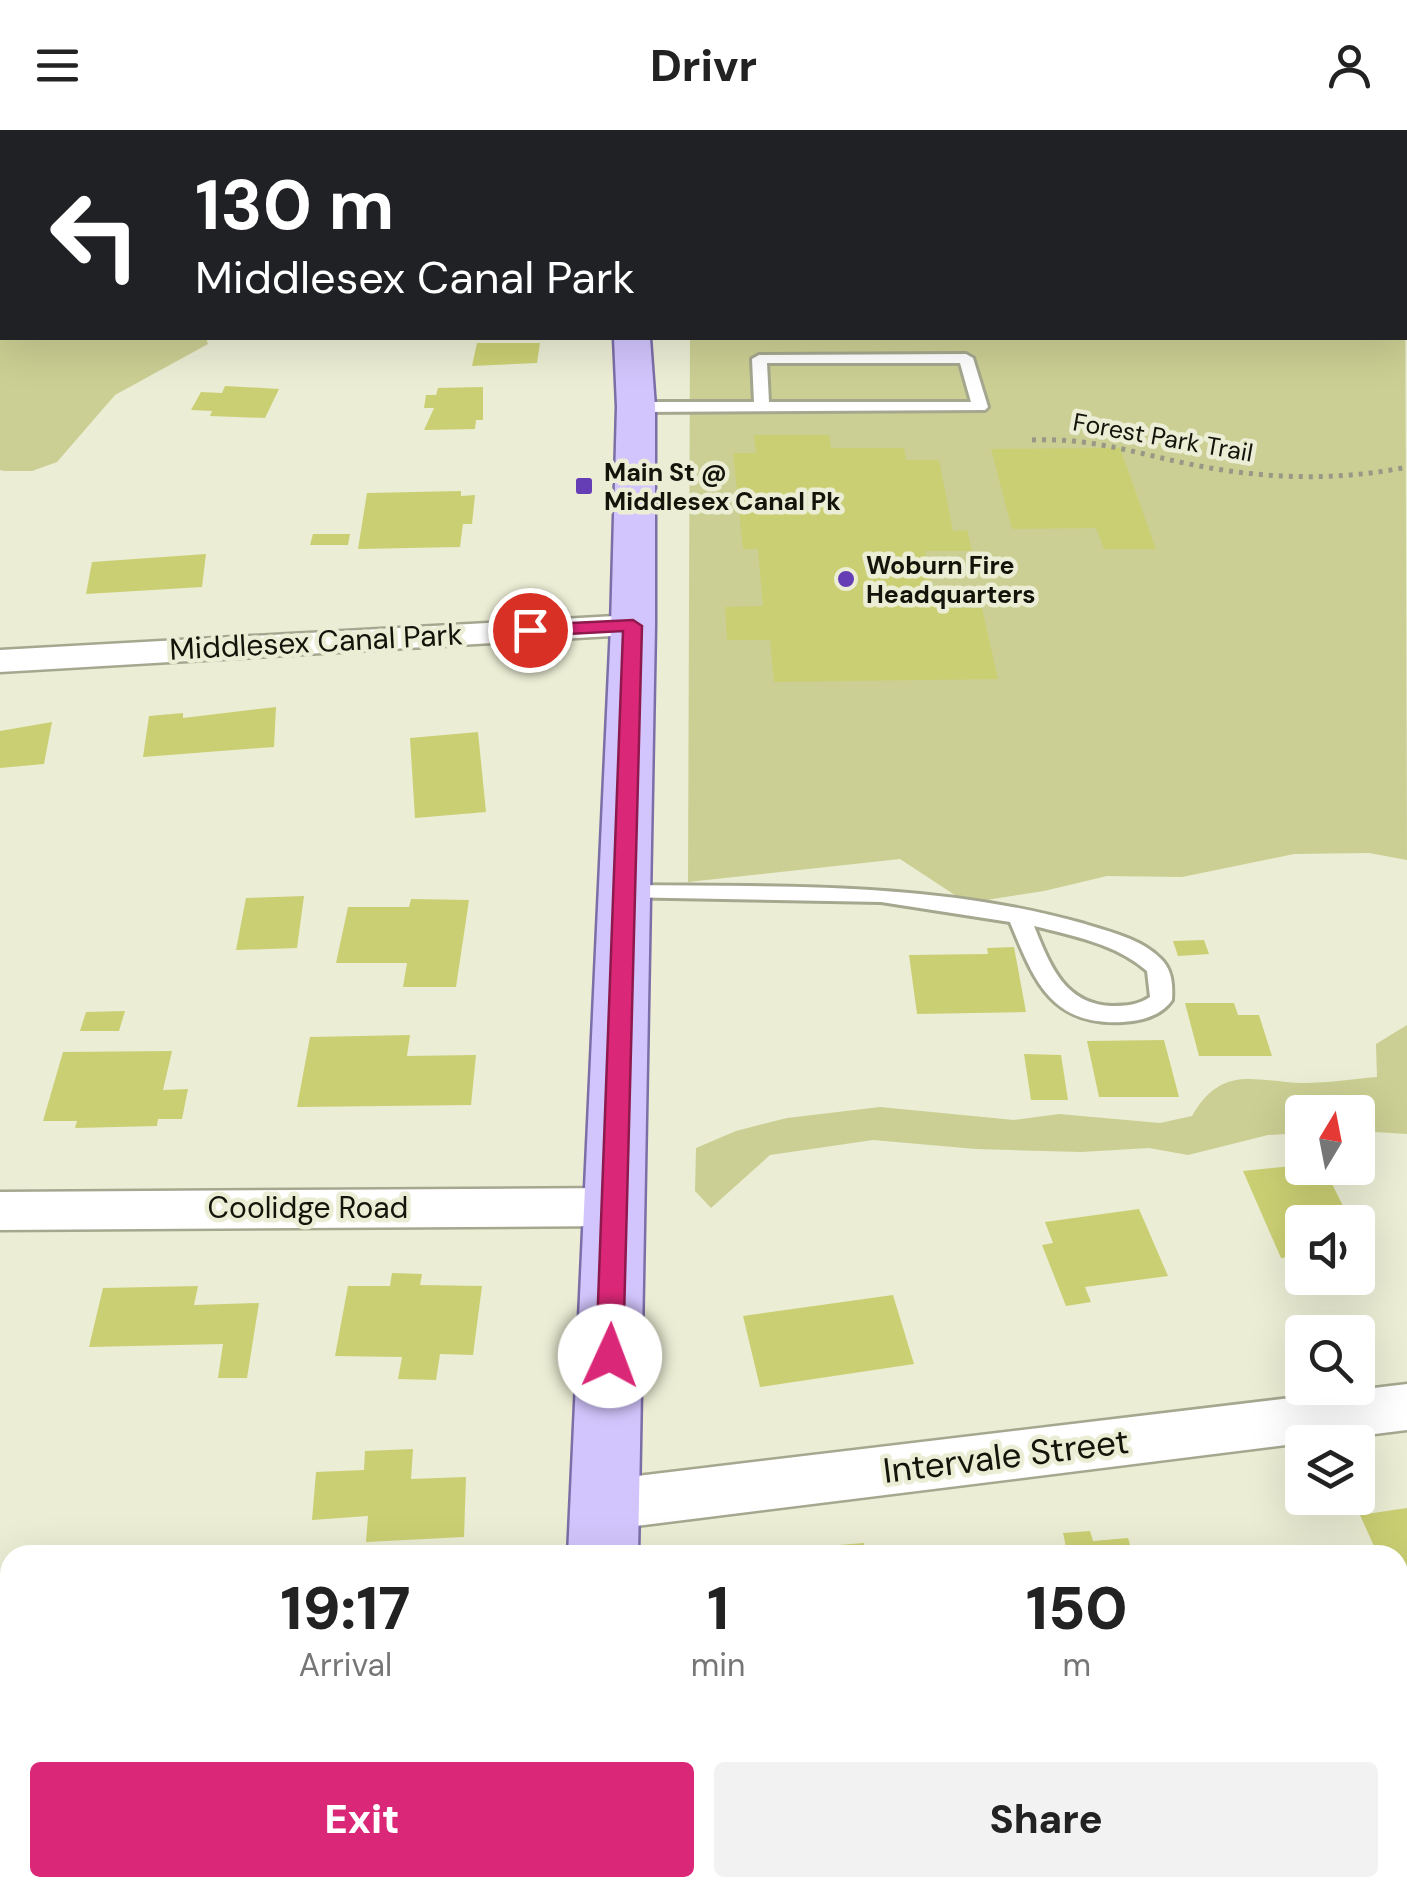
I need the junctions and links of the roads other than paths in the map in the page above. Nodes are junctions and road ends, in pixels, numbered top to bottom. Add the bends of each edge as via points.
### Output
1 (632, 340) edge
2 (636, 407) junction
3 (762, 407) junction
4 (633, 626) junction
5 (0, 660) edge
6 (624, 892) junction
7 (1020, 919) junction
8 (615, 1207) junction
9 (0, 1210) edge
10 (1407, 1407) edge
11 (604, 1530) edge

1 - 2 main road
2 - 3 lane
2 - 4 main road
3 - 3 lane via 960,407 980,406 966,358 947,358 759,359
4 - 5 street, Middlesex Canal Park
4 - 6 main road
6 - 7 lane via 882,895
6 - 8 main road
7 - 7 lane via 1127,944 1156,965 1161,1000 1116,1014 1069,1006 1048,981
8 - 9 street, Coolidge Road
8 - 11 main road
10 - 11 street, Intervale Street

